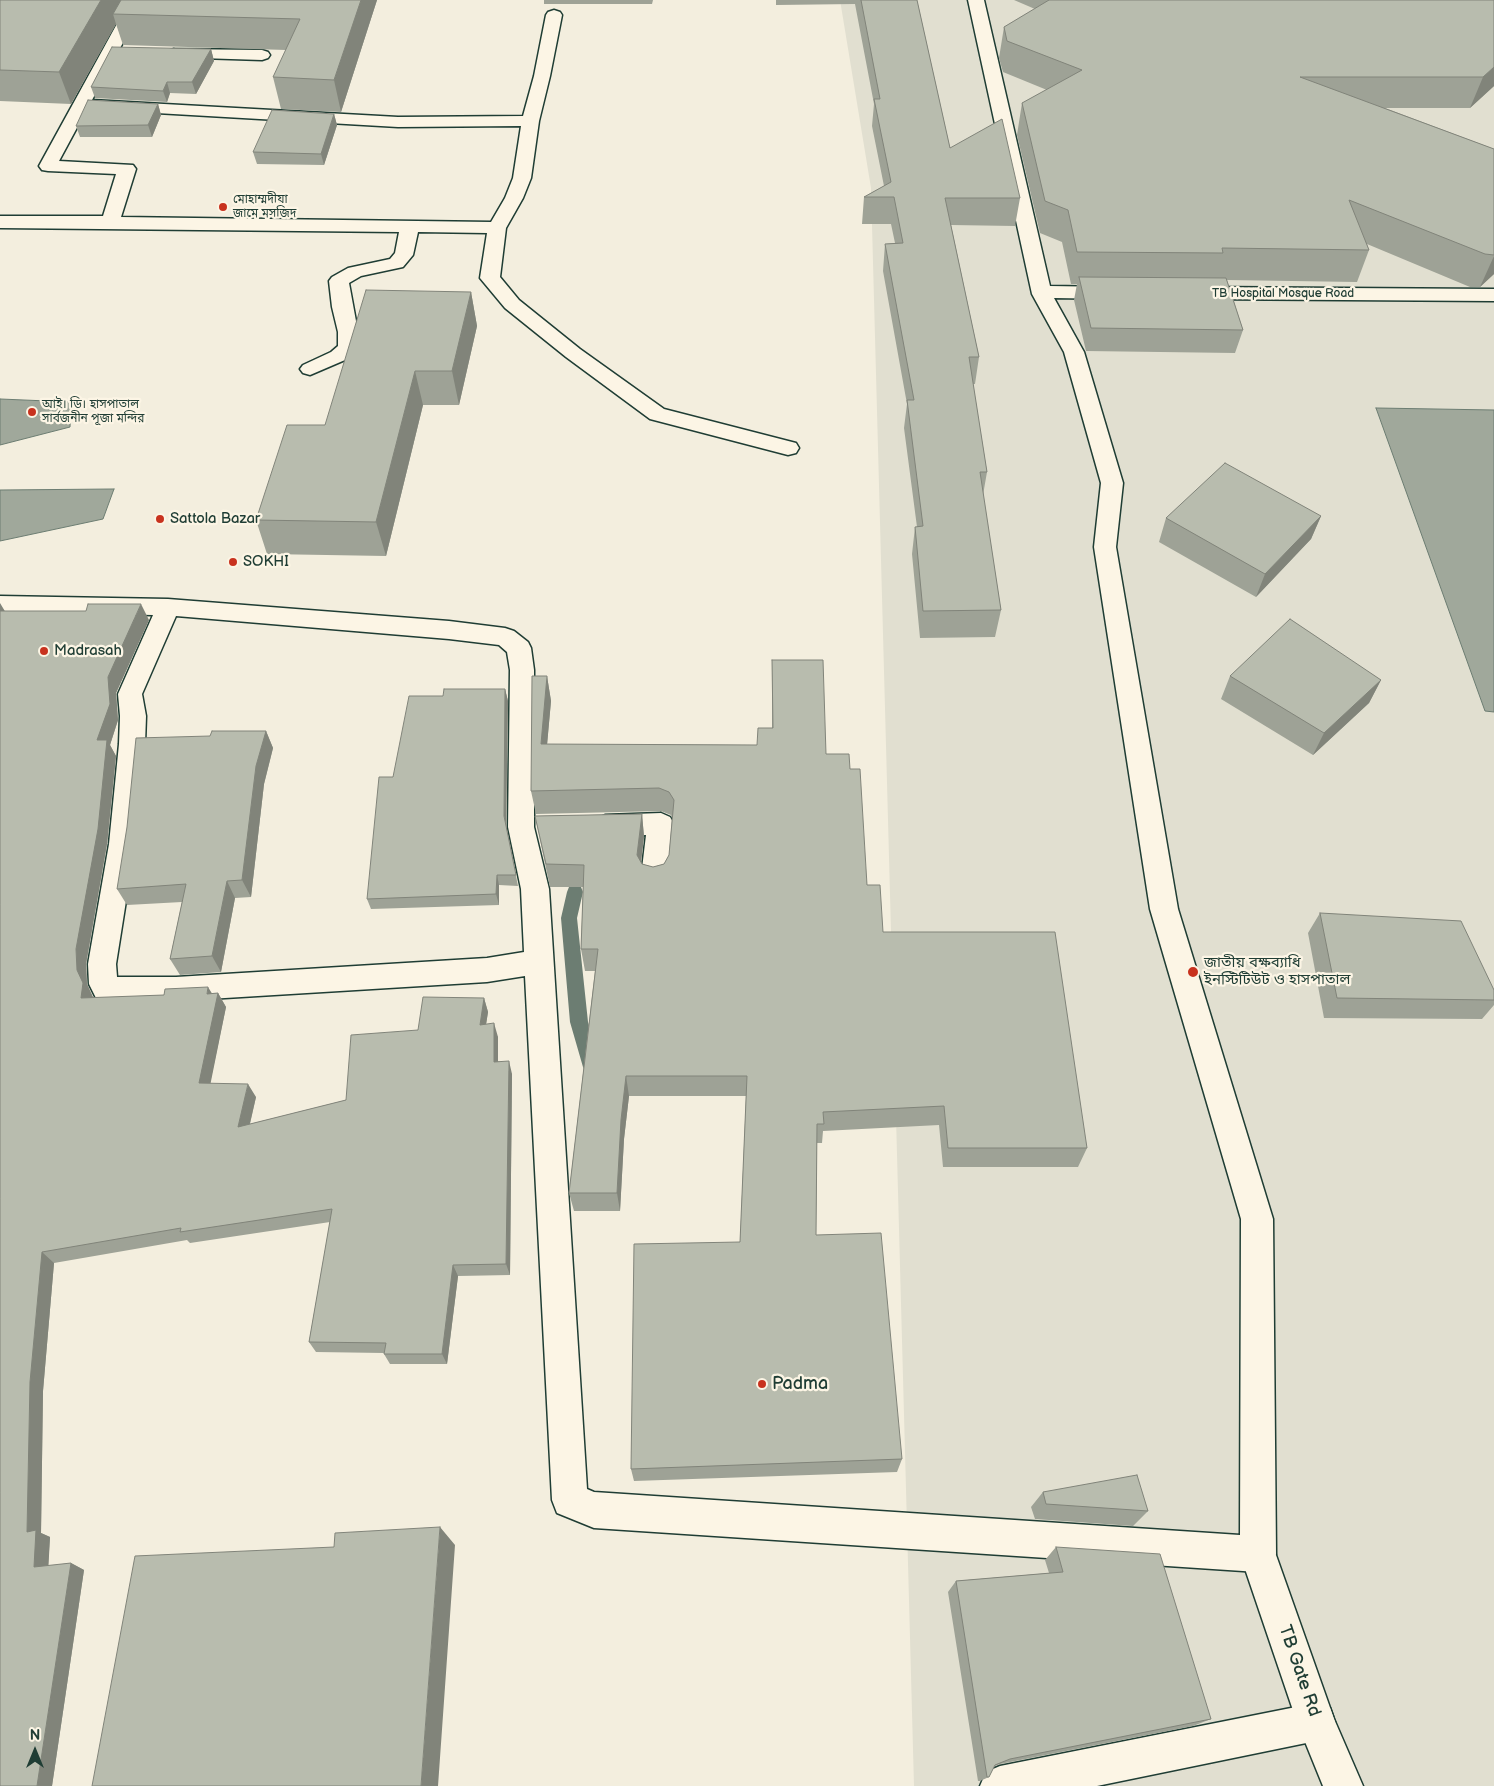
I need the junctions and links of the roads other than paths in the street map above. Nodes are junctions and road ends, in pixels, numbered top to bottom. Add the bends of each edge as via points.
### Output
1 (138, 0) edge
2 (976, 0) edge
3 (554, 15) dead end
4 (155, 53) edge
5 (262, 56) dead end
6 (82, 104) junction
7 (530, 121) junction
8 (0, 222) edge
9 (110, 222) junction
10 (410, 226) junction
11 (497, 228) junction
12 (1129, 293) edge
13 (1178, 293) edge
14 (1042, 294) junction
15 (1494, 295) edge
16 (310, 369) dead end
17 (788, 448) dead end
18 (0, 604) edge
19 (168, 607) junction
20 (579, 826) edge
21 (521, 827) junction
22 (550, 827) edge
23 (655, 877) edge
24 (539, 962) junction
25 (1258, 1554) junction
26 (1316, 1722) junction
27 (1000, 1786) edge
28 (1343, 1786) edge

1 - 6 street via 118,52
2 - 14 street, TB Gate Rd
3 - 7 street
4 - 5 street
6 - 7 street via 398,122
6 - 9 street via 48,166 127,168
7 - 11 street via 522,178
8 - 9 street
9 - 10 street
10 - 11 street
10 - 16 street via 404,255 396,263 355,272 339,281 348,346 338,356
11 - 17 street via 490,278 512,304 573,353 656,414
12 - 14 street
13 - 15 street, TB Hospital Mosque Road
14 - 25 street, TB Gate Rd via 1074,352 1112,483 1105,547 1164,909 1257,1219
18 - 19 street
19 - 21 street via 505,637 519,648 522,670
19 - 24 street via 130,694 132,744 122,844 102,964 106,989 176,989 487,970
20 - 23 street via 661,824
21 - 22 street
21 - 24 street via 535,889
24 - 25 street via 570,1500 594,1510
25 - 26 street, TB Gate Rd
26 - 27 street
26 - 28 street, TB Gate Rd

